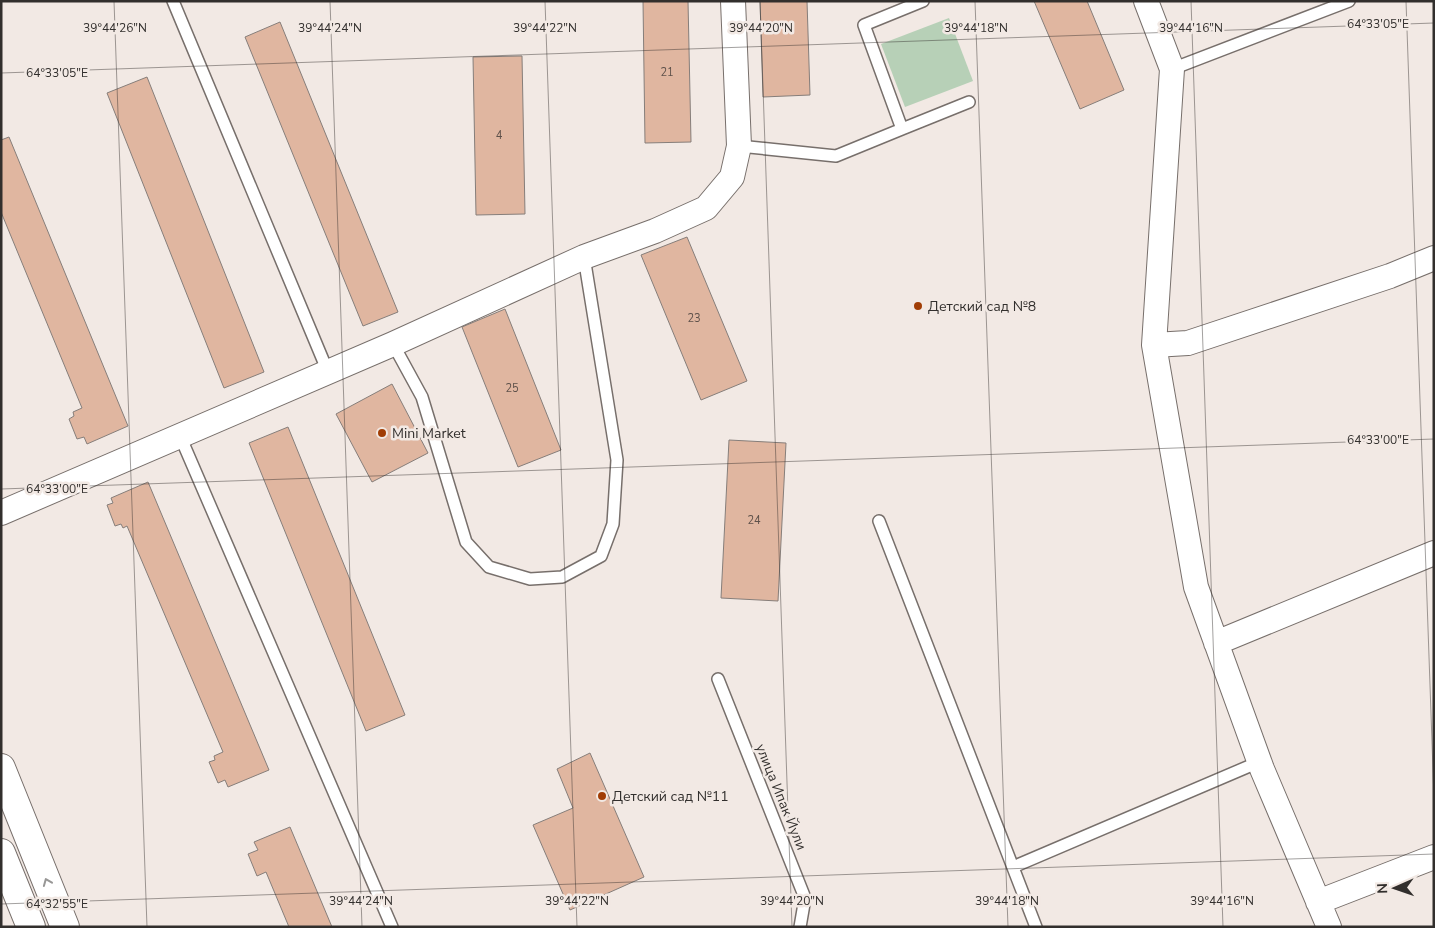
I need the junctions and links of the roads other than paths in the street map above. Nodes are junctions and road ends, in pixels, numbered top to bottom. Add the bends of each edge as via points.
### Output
1 (173, 1) edge
2 (733, 1) edge
3 (923, 1) edge
4 (1146, 1) edge
5 (1349, 1) edge
6 (1172, 69) junction
7 (969, 102) dead end
8 (902, 129) junction
9 (739, 146) junction
10 (584, 257) junction
11 (1434, 258) edge
12 (393, 344) junction
13 (1154, 345) junction
14 (328, 372) junction
15 (180, 436) junction
16 (1, 513) edge
17 (879, 521) dead end
18 (1434, 552) edge
19 (1216, 643) junction
20 (718, 679) dead end
21 (1259, 762) junction
22 (1, 768) edge
23 (1, 853) edge
24 (1434, 857) edge
25 (1013, 867) junction
26 (1318, 902) junction
27 (31, 927) edge
28 (65, 927) edge
29 (392, 927) edge
30 (800, 927) edge
31 (1036, 927) edge
32 (1328, 927) edge

1 - 14 lane
2 - 9 street
3 - 8 lane via 864,25
4 - 6 street
5 - 6 lane
6 - 13 street
7 - 8 lane
8 - 9 lane via 836,156
9 - 10 street via 732,177 706,208
10 - 12 street
10 - 12 lane via 617,460 614,515 601,556 562,578 530,579 489,567 466,542 422,397
11 - 13 street via 1390,276 1188,343
12 - 14 street
13 - 19 street via 1196,587
14 - 15 street
15 - 16 street
15 - 29 lane
17 - 25 lane
18 - 19 street
19 - 21 street
20 - 30 lane, улица Ипак Йули via 805,898
21 - 25 lane
21 - 26 street
28 -> 22 highway
23 - 27 highway
24 - 26 street
25 - 31 lane
26 - 32 street

